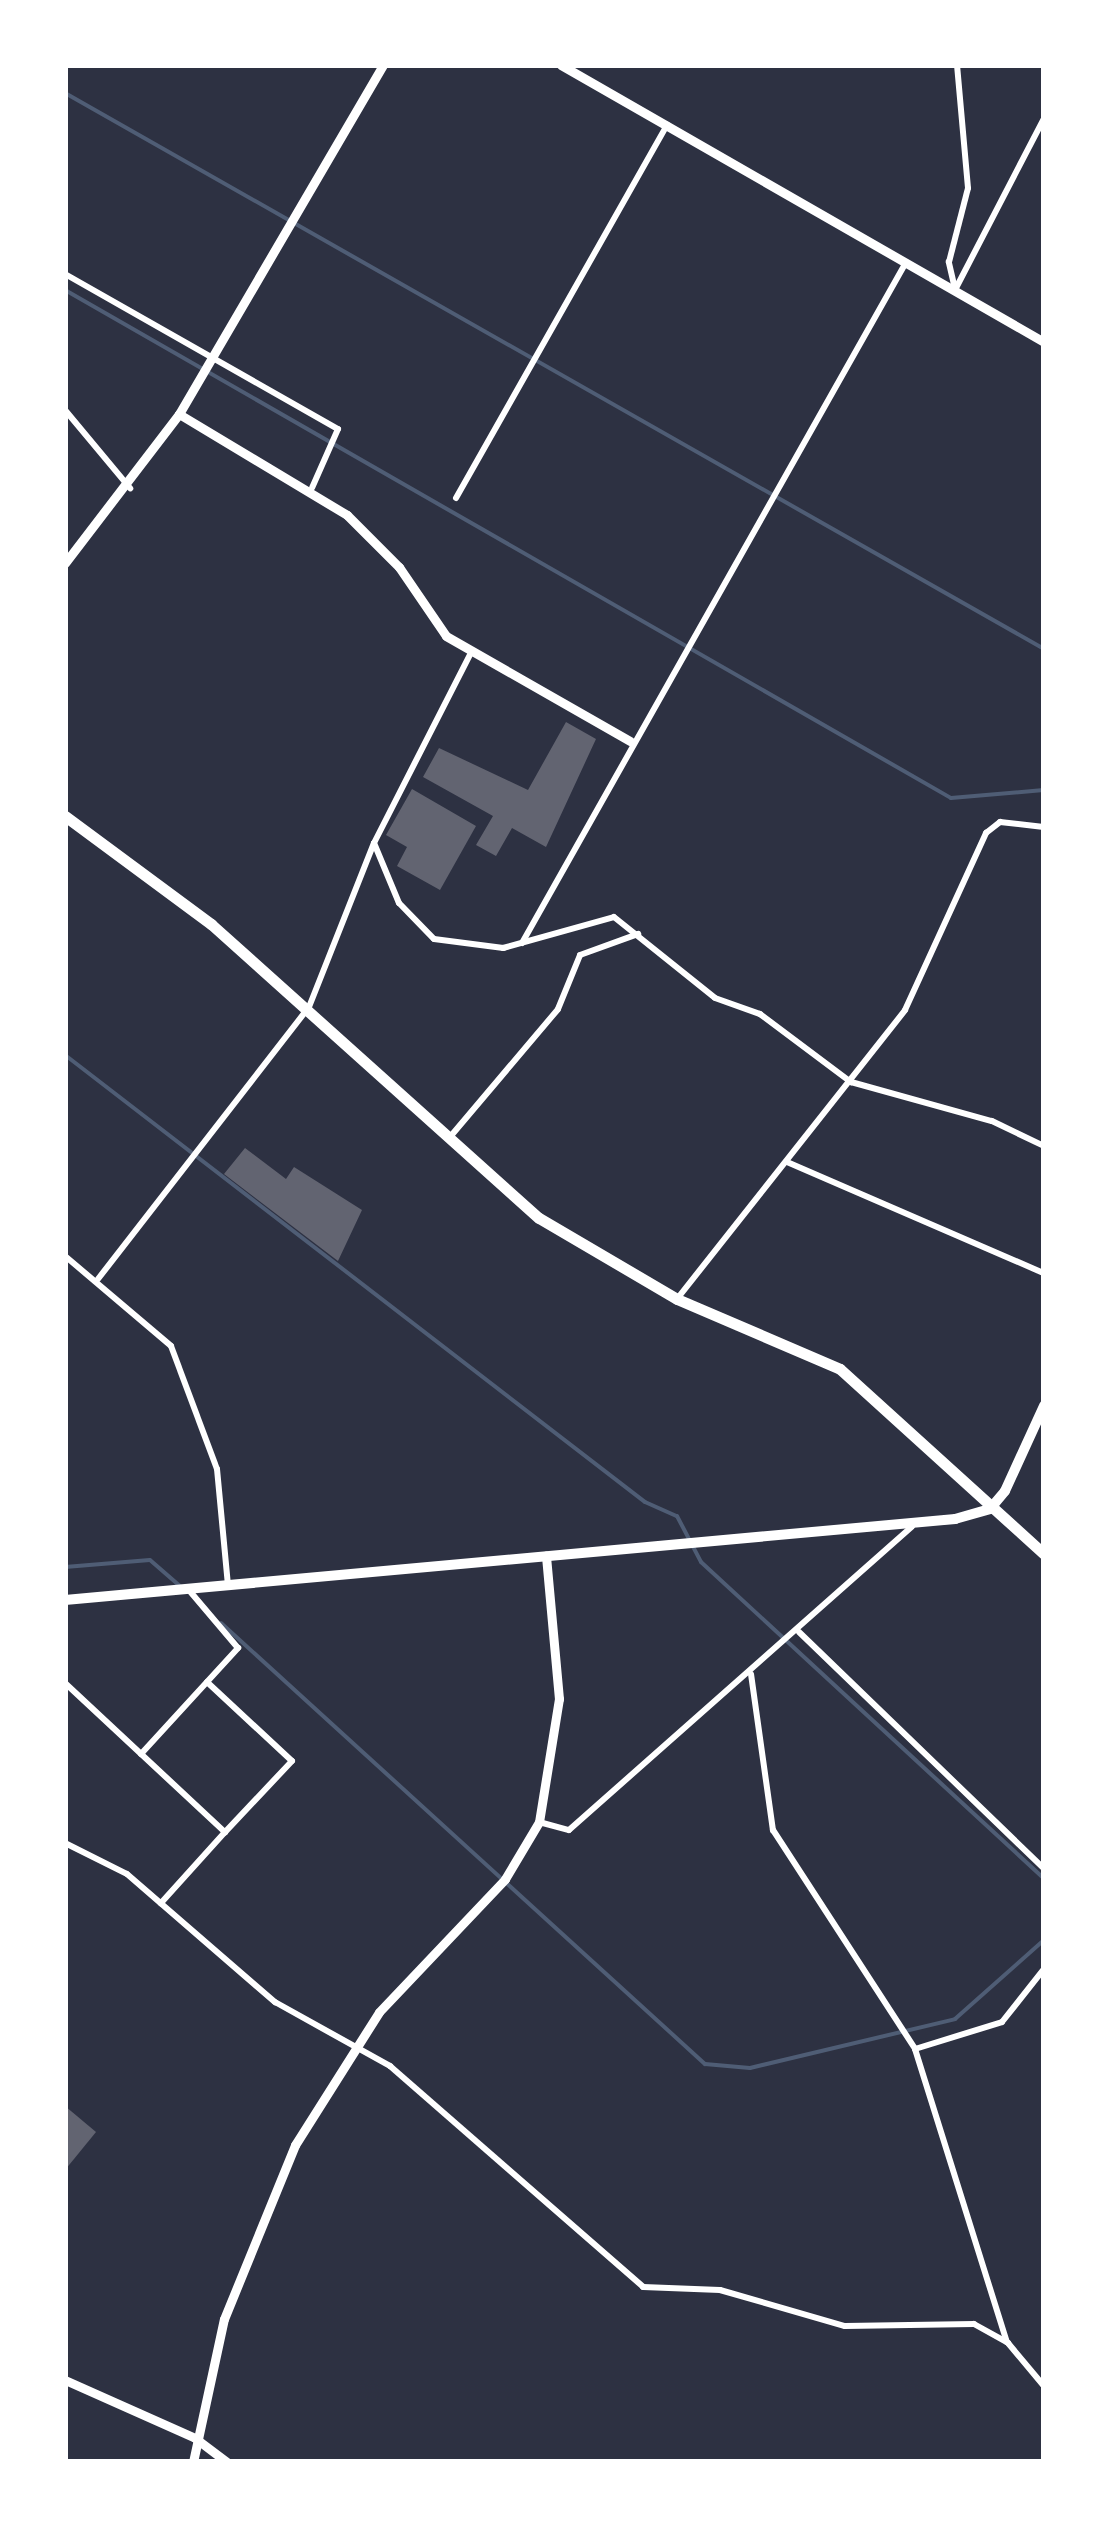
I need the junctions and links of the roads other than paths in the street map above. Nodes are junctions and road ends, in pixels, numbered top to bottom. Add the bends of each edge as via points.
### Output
1 (382, 65) edge
2 (561, 65) edge
3 (957, 65) edge
4 (1044, 118) edge
5 (667, 125) junction
6 (904, 266) junction
7 (65, 274) edge
8 (955, 291) junction
9 (1044, 342) edge
10 (211, 363) junction
11 (65, 410) edge
12 (180, 414) junction
13 (130, 488) junction
14 (312, 488) junction
15 (456, 498) dead end
16 (65, 563) edge
17 (472, 651) junction
18 (630, 741) junction
19 (65, 816) edge
20 (1044, 828) edge
21 (374, 843) junction
22 (638, 934) junction
23 (521, 944) junction
24 (309, 1007) junction
25 (850, 1082) junction
26 (447, 1140) junction
27 (1044, 1146) edge
28 (787, 1162) junction
29 (65, 1256) edge
30 (1044, 1273) edge
31 (98, 1279) junction
32 (677, 1299) junction
33 (1044, 1406) edge
34 (990, 1509) junction
35 (912, 1526) junction
36 (1044, 1554) edge
37 (546, 1556) junction
38 (228, 1586) junction
39 (188, 1589) junction
40 (65, 1600) edge
41 (799, 1632) junction
42 (751, 1674) junction
43 (65, 1682) edge
44 (207, 1682) junction
45 (141, 1754) junction
46 (539, 1822) junction
47 (225, 1832) junction
48 (65, 1843) edge
49 (1044, 1869) edge
50 (161, 1902) junction
51 (1044, 1968) edge
52 (358, 2043) junction
53 (916, 2048) junction
54 (1007, 2342) junction
55 (65, 2380) edge
56 (1044, 2386) edge
57 (194, 2438) junction
58 (193, 2462) edge
59 (228, 2462) edge

1 - 10 street
2 - 5 street
3 - 8 street via 968,188 949,262
4 - 8 street
5 - 6 street
5 - 15 street
6 - 8 street
6 - 18 street
7 - 10 street
8 - 9 street
10 - 12 street
10 - 14 street via 338,429
11 - 13 street
12 - 13 street
12 - 14 street
13 - 16 street
14 - 17 street via 388,553 436,627
17 - 18 street
17 - 21 street
18 - 23 street
19 - 24 main road
20 - 25 street via 1000,822 986,833 905,1010
21 - 23 street via 398,903 434,939 478,951
21 - 24 street
22 - 23 street via 601,918
22 - 25 street via 715,998 760,1014
22 - 26 street via 580,955 558,1008
24 - 26 main road
24 - 31 street
25 - 27 street via 992,1121
25 - 28 street
26 - 32 main road via 540,1218
28 - 30 street
28 - 32 street
29 - 31 street
31 - 38 street via 179,1363 217,1470
32 - 34 main road via 840,1369
33 - 34 main road
34 - 35 main road
34 - 36 main road
35 - 37 main road
35 - 41 street
37 - 38 main road
37 - 46 street via 559,1699
38 - 39 main road
39 - 40 main road
39 - 44 street via 238,1644
41 - 42 street
41 - 49 street
42 - 46 street via 569,1830
42 - 53 street via 773,1830
43 - 45 street
44 - 45 street
44 - 47 street via 292,1761
45 - 47 street
46 - 52 street via 505,1878
47 - 50 street
48 - 50 street
50 - 52 street via 275,2002
51 - 53 street via 1002,2022
52 - 54 street via 511,2164 581,2242 642,2286 720,2290 845,2326 954,2320
52 - 57 street via 280,2175 224,2319
53 - 54 street
54 - 56 street
55 - 57 street
57 - 58 street
57 - 59 street

